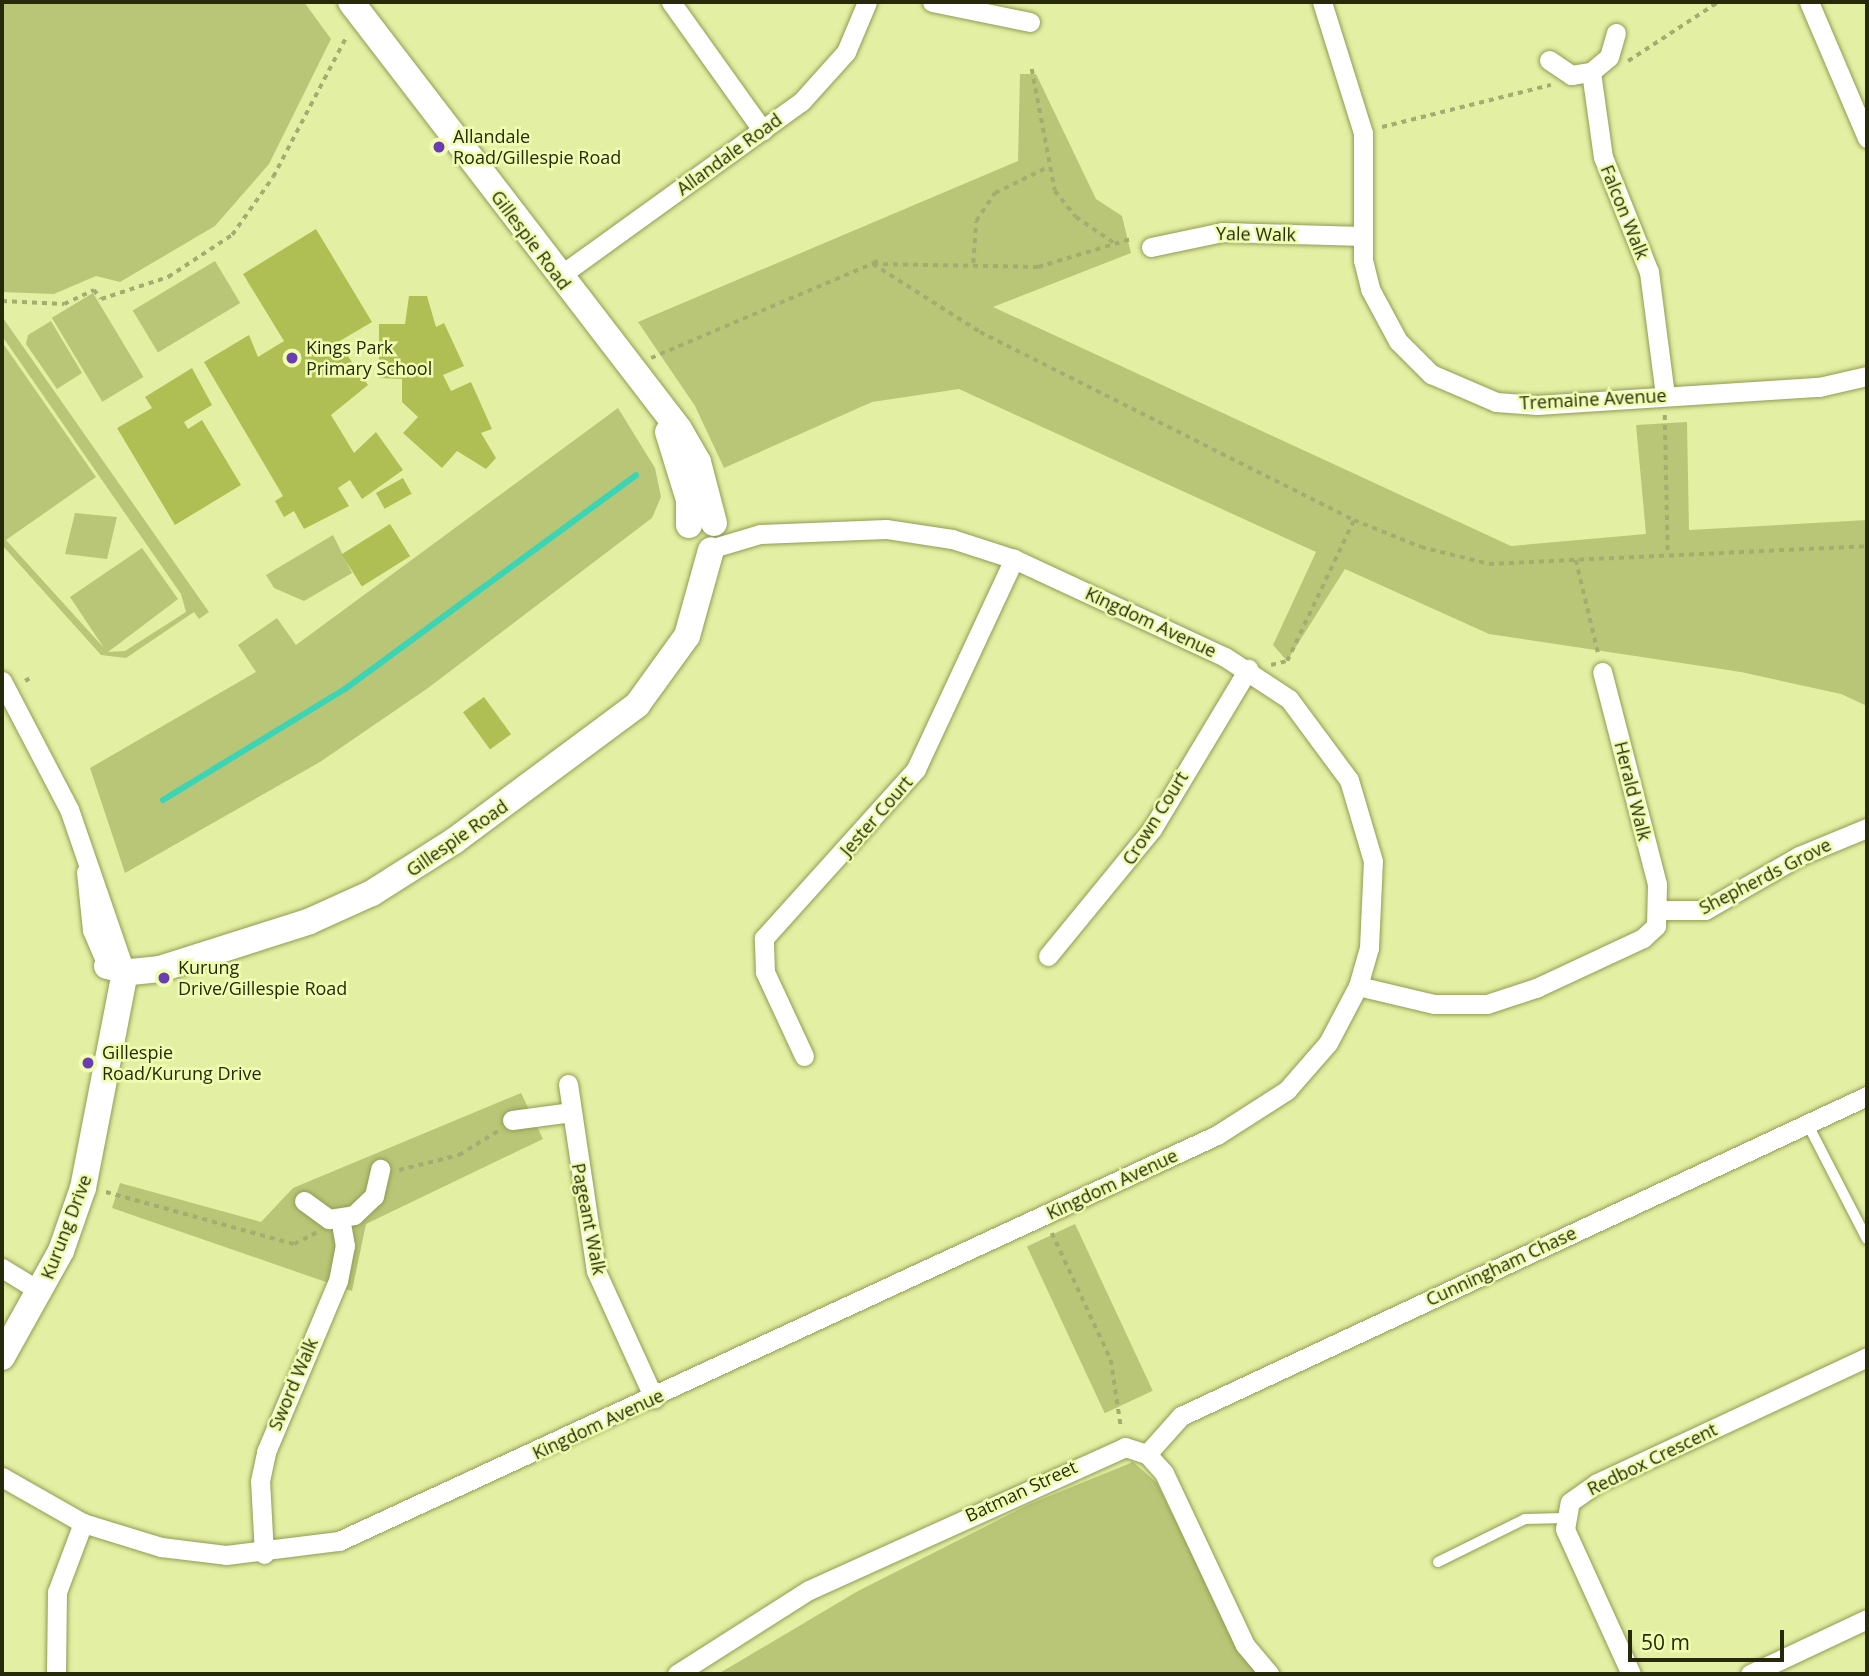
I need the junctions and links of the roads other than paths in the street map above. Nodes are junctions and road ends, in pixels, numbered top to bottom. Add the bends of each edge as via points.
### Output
1 (351, 2) edge
2 (671, 2) edge
3 (867, 2) edge
4 (932, 2) edge
5 (1322, 2) edge
6 (1809, 2) edge
7 (1030, 22) dead end
8 (1616, 33) dead end
9 (1549, 60) dead end
10 (1591, 72) junction
11 (763, 131) junction
12 (1867, 138) edge
13 (1363, 236) junction
14 (1144, 241) road end
15 (558, 277) junction
16 (1867, 376) edge
17 (1665, 395) junction
18 (706, 537) junction
19 (1014, 559) junction
20 (1248, 669) junction
21 (1602, 671) road end
22 (2, 681) edge
23 (1867, 828) edge
24 (1661, 910) junction
25 (1048, 956) dead end
26 (119, 965) junction
27 (1358, 986) junction
28 (804, 1056) dead end
29 (568, 1084) dead end
30 (1867, 1096) edge
31 (571, 1112) junction
32 (512, 1120) road end
33 (1807, 1123) junction
34 (380, 1169) road end
35 (304, 1201) dead end
36 (340, 1219) junction
37 (1867, 1239) edge
38 (2, 1268) edge
39 (41, 1292) junction
40 (2, 1357) edge
41 (1867, 1357) edge
42 (654, 1398) junction
43 (1147, 1454) junction
44 (2, 1476) edge
45 (1564, 1518) junction
46 (83, 1523) junction
47 (264, 1554) junction
48 (1438, 1562) dead end
49 (1867, 1619) edge
50 (55, 1674) edge
51 (677, 1674) edge
52 (1269, 1674) edge
53 (1631, 1674) edge
54 (1750, 1674) edge

1 - 15 street, Gillespie Road
2 - 11 street
3 - 11 street, Allandale Road via 833,71
4 - 7 street
5 - 13 street, Tremaine Avenue via 1363,133
6 - 12 street
8 - 10 street via 1609,57
9 - 10 street via 1571,75
10 - 17 street, Falcon Walk via 1602,157 1649,272
11 - 15 street, Allandale Road
13 - 14 street, Yale Walk via 1222,232
13 - 17 street, Tremaine Avenue via 1370,289 1386,324 1415,360 1451,385 1518,404
15 - 18 street, Gillespie Road via 660,412
16 - 17 street, Tremaine Avenue via 1819,387
18 - 19 street, Kingdom Avenue via 890,530 952,539
18 - 26 street, Gillespie Road via 699,607 671,659 618,723 409,872 310,921 160,969
19 - 20 street, Kingdom Avenue
19 - 28 street, Jester Court via 916,769 764,938 765,972
20 - 25 street, Crown Court via 1144,839
20 - 27 street, Kingdom Avenue via 1304,714 1337,758 1359,806 1375,892
21 - 24 street, Herald Walk
22 - 26 street, Kurung Drive via 54,773 85,857 89,915
23 - 24 street, Shepherds Grove via 1815,848 1705,910
24 - 27 street via 1643,938 1487,1004 1434,1004
26 - 39 street, Kurung Drive via 104,1086 83,1188
27 - 42 street, Kingdom Avenue via 1328,1044 1265,1108
29 - 31 street, Pageant Walk
30 - 33 street, Cunningham Chase
31 - 32 street
31 - 42 street, Pageant Walk via 596,1271
33 - 37 lane
33 - 43 street, Cunningham Chase via 1181,1416
34 - 36 street via 374,1196
35 - 36 street via 329,1219
36 - 47 street, Sword Walk via 345,1246 338,1281 266,1452 260,1492
38 - 39 street
39 - 40 street, Kurung Drive
41 - 45 street, Redbox Crescent via 1597,1483 1570,1503
42 - 47 street, Kingdom Avenue via 380,1526
43 - 51 street, Batman Street via 1125,1447 809,1590
43 - 52 street via 1164,1474 1245,1645
44 - 46 street, Kingdom Avenue
45 - 48 lane via 1517,1522
45 - 53 street
46 - 47 street, Kingdom Avenue via 160,1547
46 - 50 street via 57,1592
49 - 54 street

